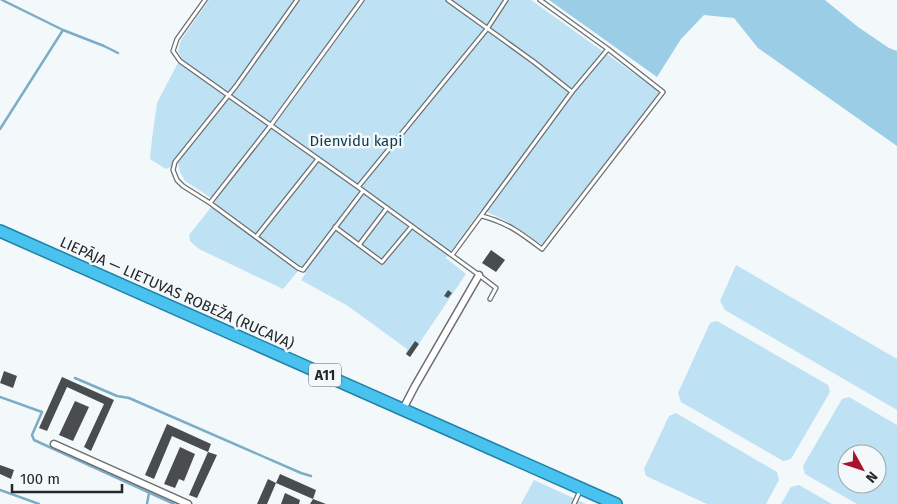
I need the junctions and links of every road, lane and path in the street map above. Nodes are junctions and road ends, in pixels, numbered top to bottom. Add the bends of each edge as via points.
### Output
1 (205, 0) edge
2 (297, 0) edge
3 (362, 0) edge
4 (448, 0) edge
5 (506, 0) edge
6 (540, 0) edge
7 (487, 29) junction
8 (608, 49) junction
9 (572, 92) junction
10 (228, 95) junction
11 (271, 125) junction
12 (318, 159) junction
13 (358, 187) junction
14 (363, 191) junction
15 (210, 203) junction
16 (387, 208) junction
17 (482, 216) junction
18 (412, 226) junction
19 (335, 227) junction
20 (0, 231) edge
21 (256, 237) junction
22 (359, 245) junction
23 (452, 256) junction
24 (478, 275) junction
25 (490, 299) dead end
26 (403, 409) junction
27 (54, 444) dead end
28 (582, 489) junction
29 (188, 504) edge
30 (574, 504) edge
31 (616, 504) edge

1 - 10 lane via 177,39 173,51 180,61
2 - 10 lane
3 - 11 lane
4 - 7 lane
5 - 7 lane
6 - 8 lane
7 - 9 lane
7 - 13 lane
8 - 9 lane
8 - 17 lane via 663,92 542,249 506,224
9 - 17 lane
10 - 11 lane
10 - 15 lane via 175,162 173,170 183,186
11 - 12 lane
11 - 15 lane
12 - 13 lane
12 - 21 lane
13 - 14 lane
14 - 16 lane
14 - 19 lane
15 - 21 lane
16 - 18 lane
16 - 22 lane
17 - 23 lane
18 - 22 lane via 382,262
18 - 23 lane
19 - 21 lane via 303,270
19 - 22 lane
20 - 26 highway, LIEPĀJA — LIETUVAS ROBEŽA (RUCAVA) / A11
23 - 24 lane
24 - 25 lane via 496,288
24 - 26 street
26 - 28 highway, LIEPĀJA — LIETUVAS ROBEŽA (RUCAVA) / A11
27 - 29 street
28 - 30 lane
28 - 31 highway, LIEPĀJA — LIETUVAS ROBEŽA (RUCAVA) / A11

